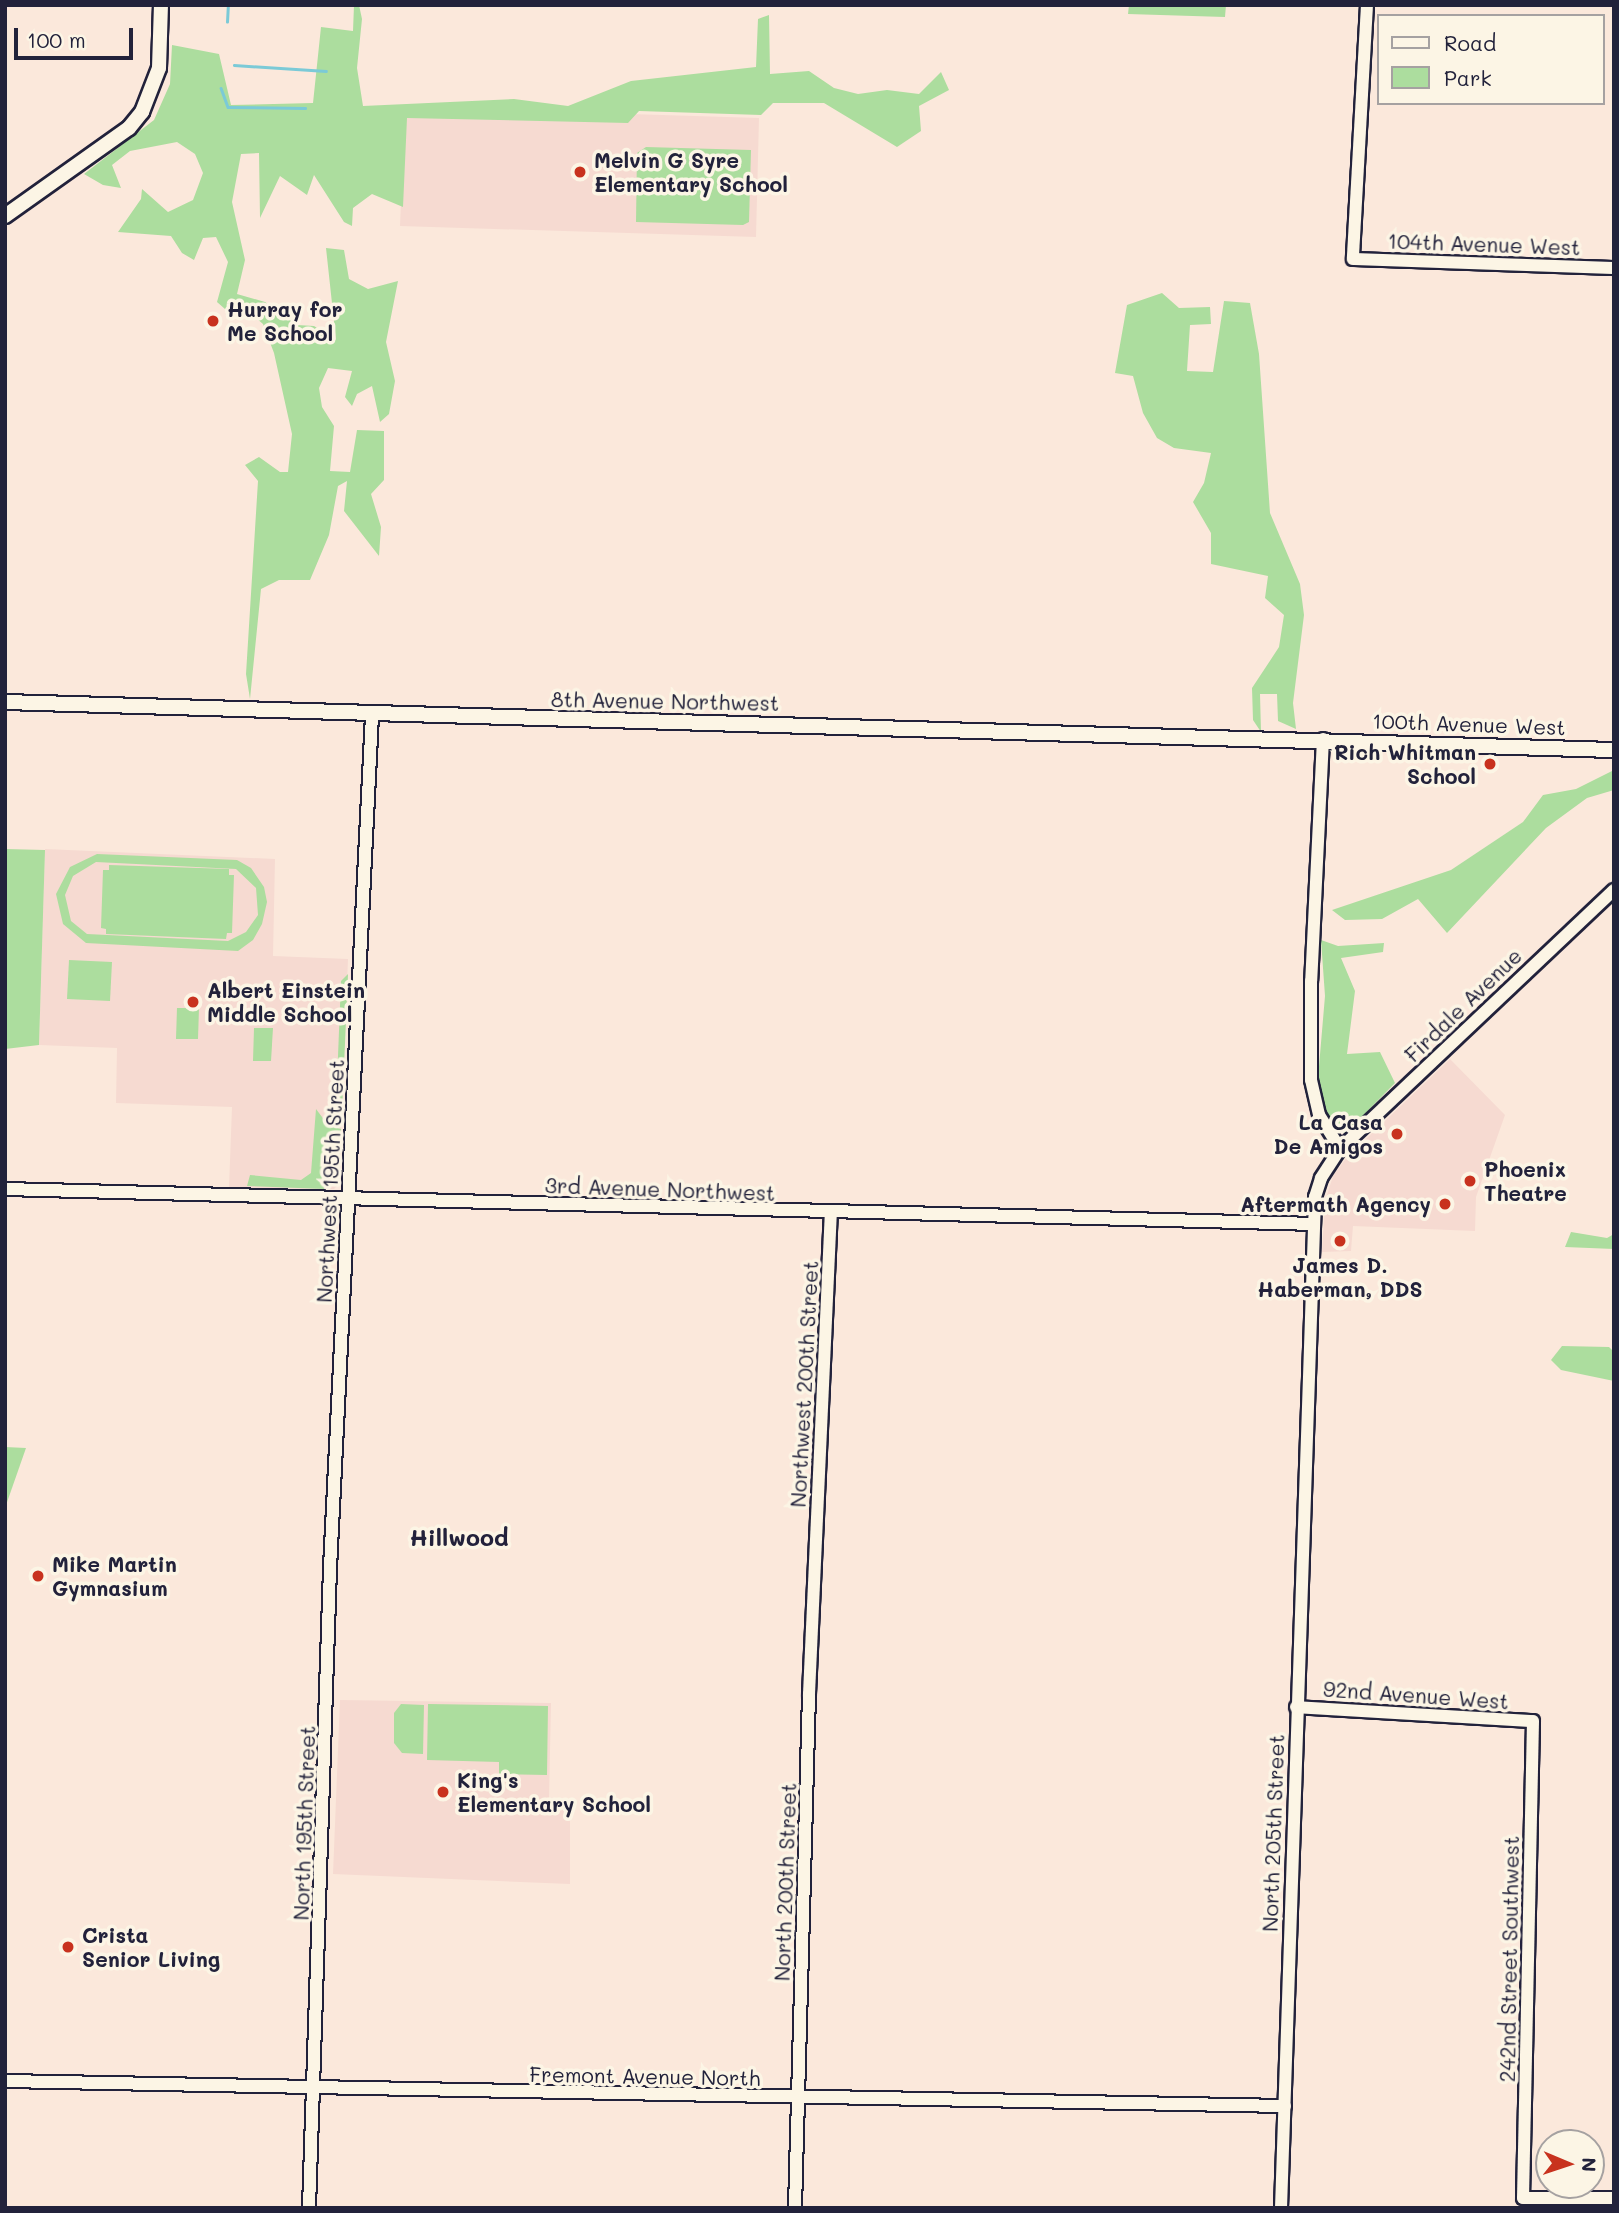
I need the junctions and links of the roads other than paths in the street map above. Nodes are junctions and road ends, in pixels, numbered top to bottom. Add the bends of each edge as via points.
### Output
1 (161, 5) edge
2 (1367, 5) edge
3 (5, 216) edge
4 (1614, 268) edge
5 (5, 702) edge
6 (372, 714) junction
7 (1323, 739) junction
8 (1614, 750) edge
9 (1614, 890) edge
10 (1340, 1149) junction
11 (5, 1189) edge
12 (347, 1201) junction
13 (831, 1213) junction
14 (1313, 1224) junction
15 (338, 1440) joint
16 (816, 1558) joint
17 (1296, 1707) junction
18 (1533, 1721) joint
19 (5, 2081) edge
20 (315, 2088) junction
21 (799, 2097) junction
22 (1284, 2106) junction
23 (1614, 2198) edge
24 (309, 2208) edge
25 (795, 2208) edge
26 (1281, 2208) edge

1 - 3 main road via 159,68 142,112 129,128
2 - 4 street, 104th Avenue West via 1353,259
5 - 6 main road, 8th Avenue Northwest
6 - 7 main road, 8th Avenue Northwest
6 - 12 street, Northwest 195th Street
7 - 8 main road, 100th Avenue West
7 - 10 street via 1311,1080 1319,1115
9 - 10 street, Firdale Avenue
10 - 14 street, Firdale Avenue via 1321,1178
11 - 12 street, 3rd Avenue Northwest
12 - 13 street, 3rd Avenue Northwest
12 - 15 street, Northwest 195th Street
13 - 14 street, 3rd Avenue Northwest
13 - 16 street, Northwest 200th Street
14 - 17 street, North 205th Street
15 - 20 street, North 195th Street
16 - 21 street, North 200th Street
17 - 18 street, 92nd Avenue West
17 - 22 street, North 205th Street
18 - 23 street, 242nd Street Southwest via 1523,2198
19 - 20 street, Fremont Avenue North
20 - 21 street, Fremont Avenue North
20 - 24 street, North 195th Street
21 - 22 street, Fremont Avenue North
21 - 25 street, North 200th Street
22 - 26 street, North 205th Street

